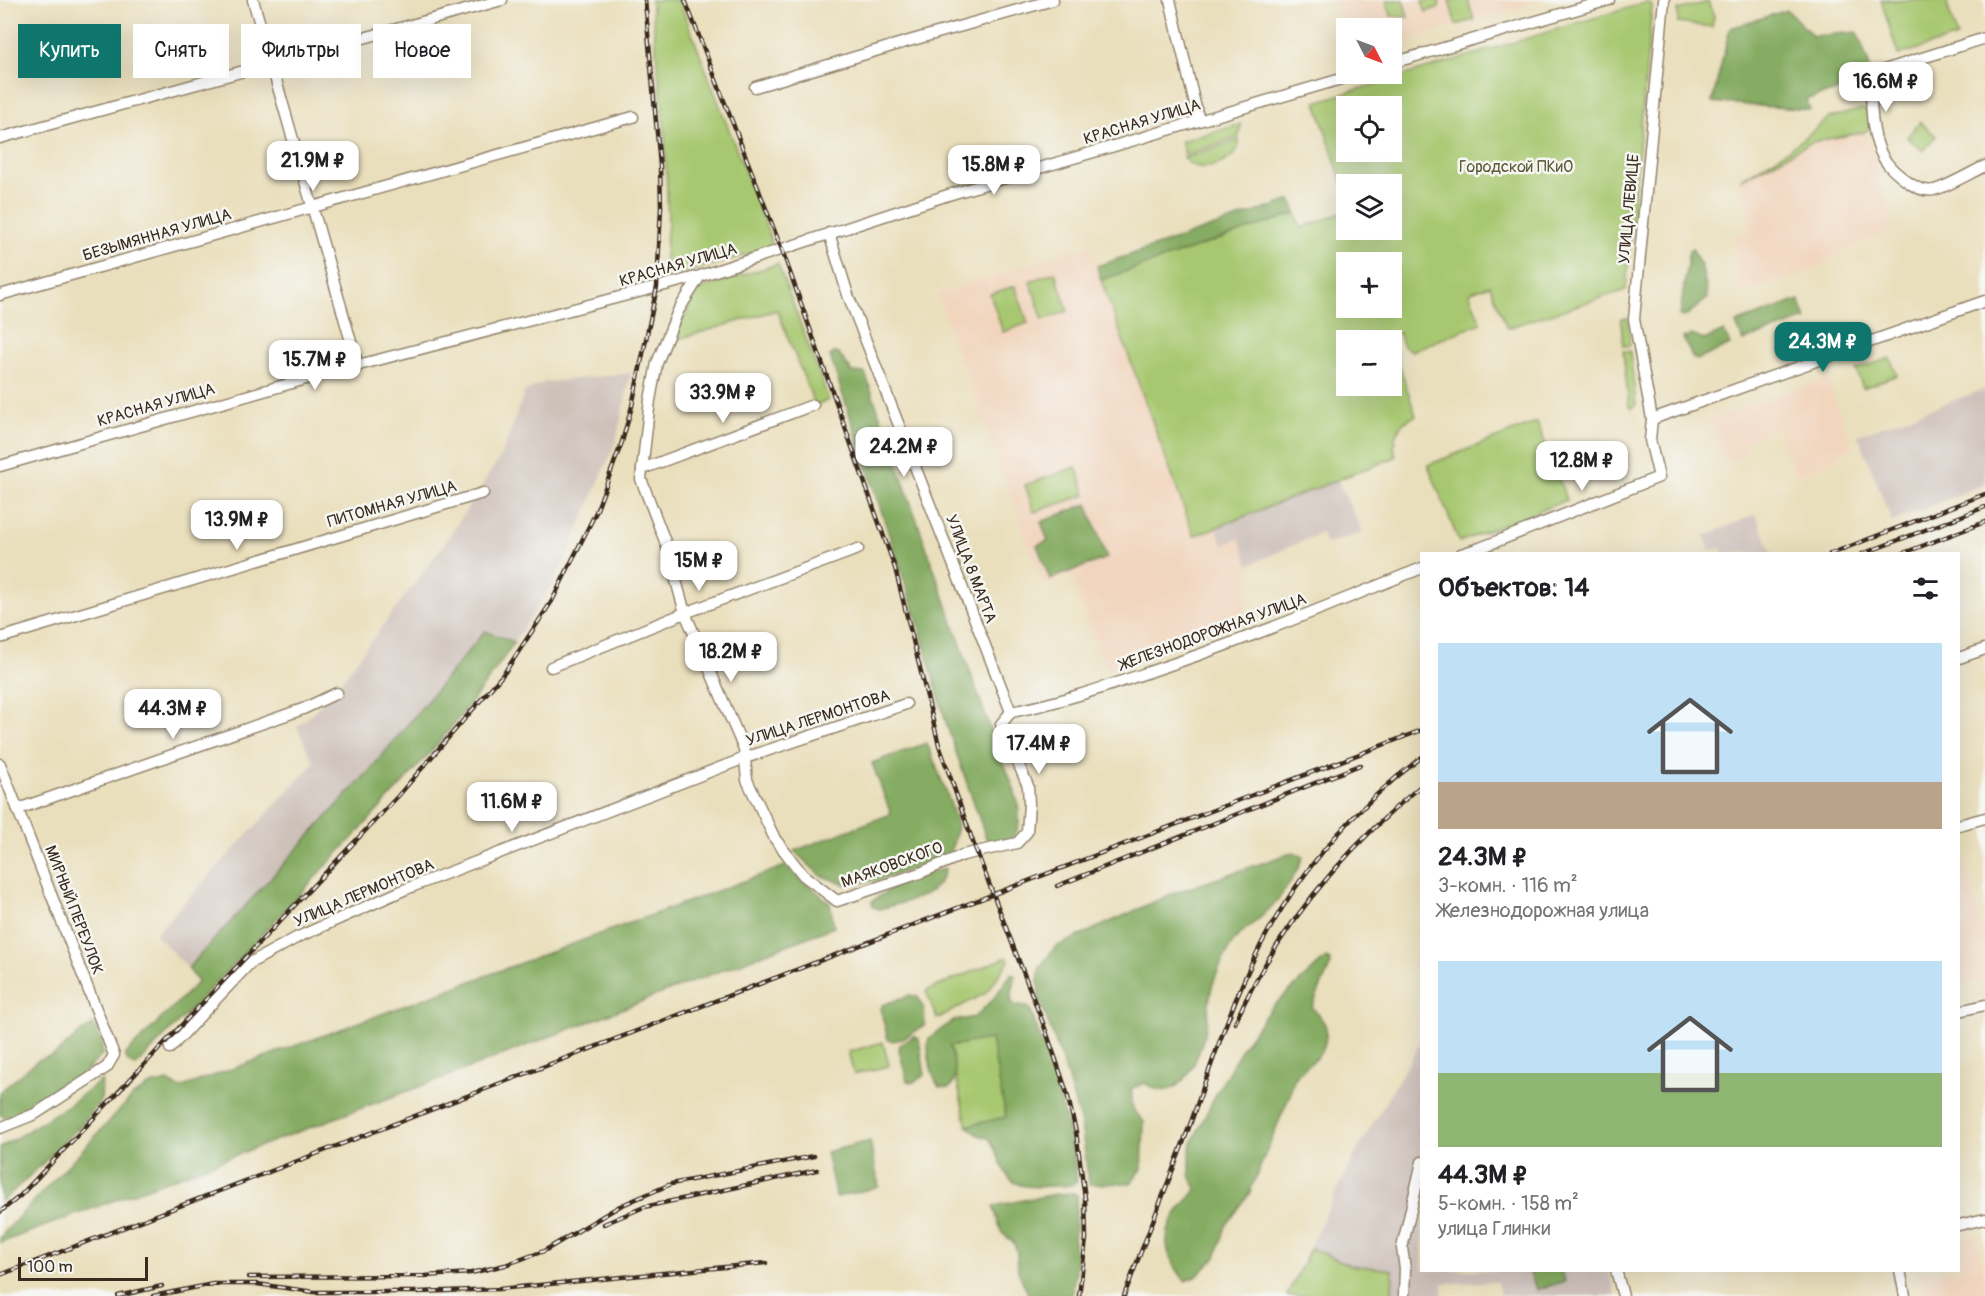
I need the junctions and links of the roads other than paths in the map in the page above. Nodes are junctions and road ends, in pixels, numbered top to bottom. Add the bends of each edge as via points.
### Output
1 (253, 0) edge
2 (502, 0) edge
3 (1053, 0) edge
4 (1170, 0) edge
5 (1609, 0) edge
6 (1664, 0) edge
7 (260, 24) edge
8 (1985, 38) edge
9 (361, 39) edge
10 (1402, 60) edge
11 (241, 72) edge
12 (276, 78) edge
13 (1336, 81) edge
14 (754, 87) dead end
15 (633, 117) dead end
16 (1199, 121) junction
17 (0, 138) edge
18 (1985, 166) edge
19 (313, 207) junction
20 (829, 234) junction
21 (700, 276) junction
22 (0, 295) edge
23 (1985, 301) edge
24 (358, 366) junction
25 (813, 405) dead end
26 (1652, 419) junction
27 (0, 466) edge
28 (642, 469) junction
29 (483, 494) dead end
30 (858, 549) dead end
31 (1467, 552) edge
32 (1420, 569) edge
33 (685, 612) junction
34 (0, 638) edge
35 (1985, 649) edge
36 (1960, 658) edge
37 (551, 667) dead end
38 (337, 693) dead end
39 (906, 704) dead end
40 (1011, 712) junction
41 (745, 758) junction
42 (0, 764) edge
43 (18, 809) junction
44 (1985, 818) edge
45 (1960, 825) edge
46 (1985, 1005) edge
47 (1960, 1011) edge
48 (170, 1048) dead end
49 (0, 1128) edge
50 (1420, 1171) edge
51 (1985, 1219) edge
52 (1960, 1225) edge
53 (1617, 1272) edge
54 (1900, 1272) edge
55 (1404, 1296) edge
56 (1623, 1296) edge
57 (1905, 1296) edge

1 - 7 street
2 - 9 street
3 - 14 street
4 - 16 street
5 - 10 street
6 - 26 street, УЛИЦА ЛЕВИЦЕ via 1634,319
8 - 18 street via 1875,73 1871,114 1886,163 1922,190 1935,190
11 - 17 street
12 - 19 street
13 - 16 street, КРАСНАЯ УЛИЦА
15 - 19 street, БЕЗЫМЯННАЯ УЛИЦА
16 - 20 street, КРАСНАЯ УЛИЦА
19 - 22 street, БЕЗЫМЯННАЯ УЛИЦА
19 - 24 street
20 - 21 street, КРАСНАЯ УЛИЦА
20 - 40 street, УЛИЦА 8 МАРТА via 848,295
21 - 24 street, КРАСНАЯ УЛИЦА
21 - 28 street, МАЯКОВСКОГО via 678,311 657,363
23 - 26 street
24 - 27 street, КРАСНАЯ УЛИЦА
25 - 28 street
26 - 31 street via 1650,440 1659,477
28 - 33 street, МАЯКОВСКОГО via 641,479 666,544
29 - 34 street, ПИТОМНАЯ УЛИЦА
30 - 33 street
32 - 40 street, ЖЕЛЕЗНОДОРОЖНАЯ УЛИЦА via 1222,648
33 - 37 street
33 - 41 street, МАЯКОВСКОГО
35 - 36 street
38 - 43 street via 303,709
39 - 41 street, УЛИЦА ЛЕРМОНТОВА
40 - 41 street, МАЯКОВСКОГО via 1001,724 1028,786 1029,804 1027,832 1017,843 963,855 837,901 803,875 775,839 747,780
41 - 48 street, УЛИЦА ЛЕРМОНТОВА via 406,889 298,937 250,963
42 - 43 street, МИРНЫЙ ПЕРЕУЛОК
43 - 49 street, МИРНЫЙ ПЕРЕУЛОК via 114,1055 107,1067 35,1114
44 - 45 street
46 - 47 street
50 - 55 street via 1402,1248
51 - 52 street
53 - 56 street
54 - 57 street

